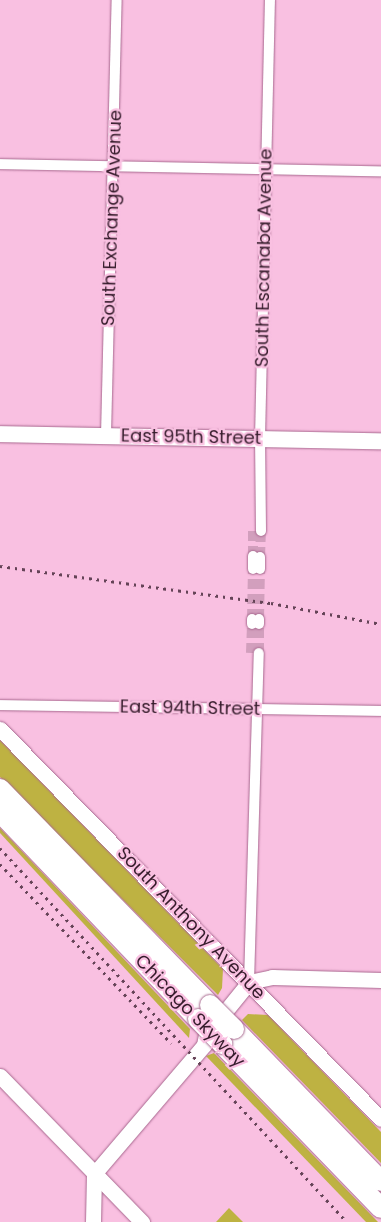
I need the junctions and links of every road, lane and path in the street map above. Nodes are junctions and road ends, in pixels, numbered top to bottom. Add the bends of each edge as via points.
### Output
1 (117, 0) edge
2 (270, 0) edge
3 (0, 164) edge
4 (113, 166) junction
5 (266, 169) junction
6 (381, 171) edge
7 (0, 434) edge
8 (106, 436) junction
9 (260, 438) junction
10 (381, 441) edge
11 (257, 530) tunnel mouth
12 (257, 557) tunnel mouth
13 (256, 569) tunnel mouth
14 (255, 653) tunnel mouth
15 (0, 705) edge
16 (255, 709) junction
17 (381, 711) edge
18 (0, 729) edge
19 (3, 800) edge
20 (381, 980) edge
21 (249, 982) junction
22 (214, 1026) junction
23 (0, 1076) edge
24 (381, 1119) edge
25 (94, 1174) junction
26 (381, 1181) edge
27 (381, 1208) edge
28 (93, 1222) edge
29 (142, 1222) edge

1 - 4 street, South Exchange Avenue
2 - 5 street, South Escanaba Avenue
3 - 4 street
4 - 5 street
4 - 8 street, South Exchange Avenue
5 - 6 street
5 - 9 street, South Escanaba Avenue
7 - 8 main road, East 95th Street
8 - 9 main road, East 95th Street
9 - 10 main road, East 95th Street
9 - 11 street, South Escanaba Avenue
12 - 13 street
14 - 16 street
15 - 16 street, East 94th Street
16 - 17 street, East 94th Street
16 - 21 street
18 - 21 street, South Anthony Avenue
19 - 22 highway, Chicago Skyway
20 - 21 street via 272,977
21 - 22 street
21 - 24 street, South Anthony Avenue
22 - 25 street via 204,1045
22 - 26 highway, Chicago Skyway
22 - 27 highway, Chicago Skyway
23 - 25 street
25 - 28 street
25 - 29 street

